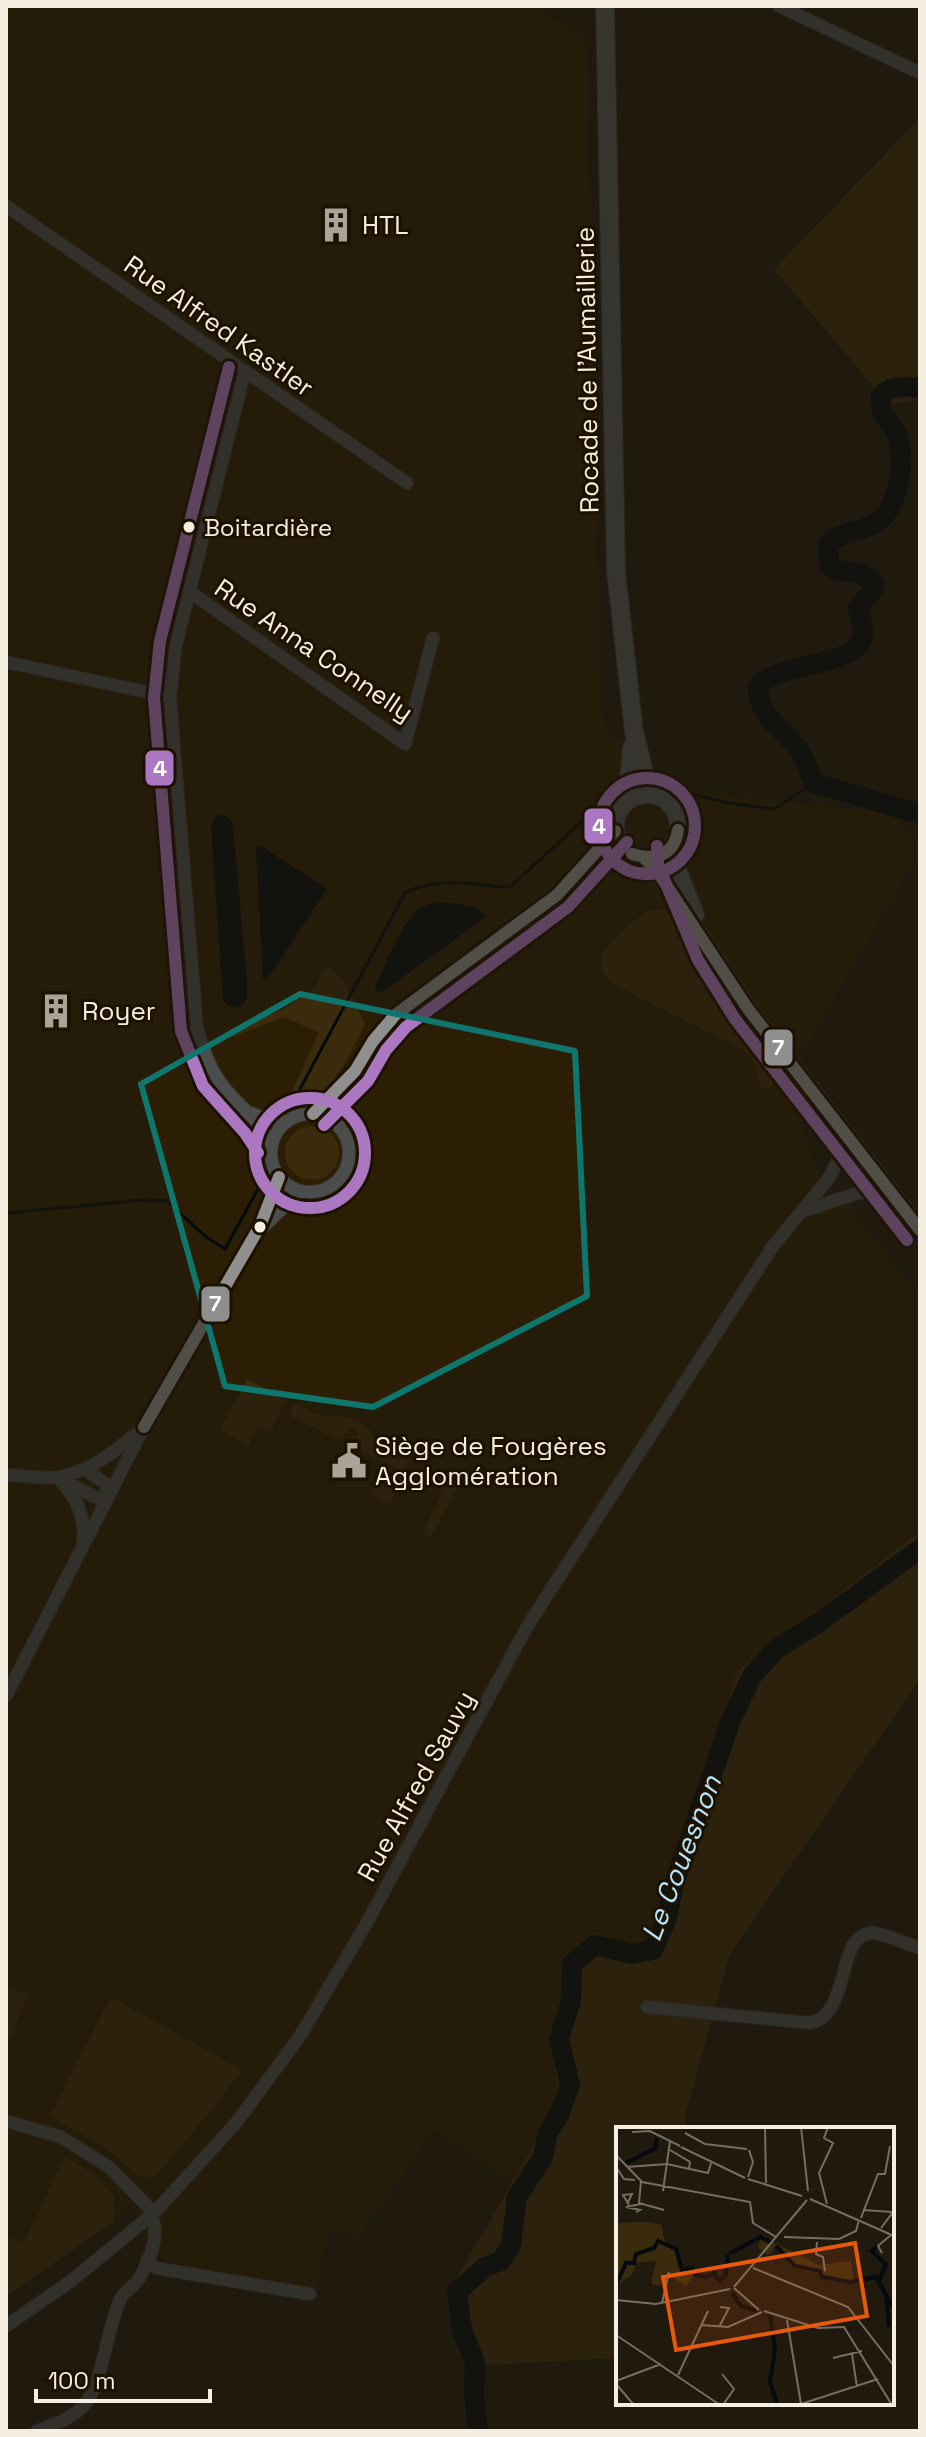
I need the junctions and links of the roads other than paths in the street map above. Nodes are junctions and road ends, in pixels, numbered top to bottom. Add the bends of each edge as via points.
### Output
1 (605, 6) edge
2 (779, 6) edge
3 (920, 73) edge
4 (6, 206) edge
5 (245, 371) junction
6 (407, 483) dead end
7 (189, 591) junction
8 (433, 638) dead end
9 (6, 662) edge
10 (170, 697) junction
11 (634, 732) junction
12 (655, 795) junction
13 (627, 801) junction
14 (615, 831) junction
15 (673, 846) junction
16 (638, 856) junction
17 (557, 895) junction
18 (711, 951) junction
19 (355, 1071) junction
20 (248, 1111) junction
21 (313, 1114) junction
22 (287, 1122) junction
23 (339, 1127) junction
24 (844, 1134) junction
25 (272, 1145) junction
26 (279, 1177) junction
27 (301, 1191) junction
28 (892, 1195) junction
29 (801, 1212) junction
30 (920, 1230) edge
31 (252, 1238) junction
32 (144, 1427) junction
33 (84, 1469) junction
34 (6, 1475) edge
35 (57, 1477) junction
36 (108, 1496) junction
37 (83, 1544) junction
38 (6, 1696) edge
39 (920, 1948) edge
40 (647, 2007) dead end
41 (6, 2121) edge
42 (153, 2215) junction
43 (147, 2260) junction
44 (310, 2294) dead end
45 (6, 2326) edge
46 (37, 2431) edge

1 - 11 main road, Rocade de l'Aumaillerie via 616,571
2 - 3 street
4 - 5 street, Rue Alfred Kastler
5 - 6 street, Rue Alfred Kastler
5 - 7 street
7 - 8 street, Rue Anna Connelly via 405,744
7 - 10 street
9 - 10 street
10 - 20 street via 197,1028 217,1078
11 - 12 main road, Rocade de l'Aumaillerie
11 - 13 main road, Rocade de l'Aumaillerie
12 - 13 main road
12 - 15 main road via 673,806 678,816
13 - 14 main road
14 - 16 main road via 623,848
14 - 17 street
15 - 16 main road via 661,856
15 - 18 main road via 673,859
16 - 17 street via 594,870
16 - 18 main road via 659,874
17 - 19 street via 395,1015
18 - 24 main road via 748,1009
19 - 21 street
19 - 23 street
20 - 22 street
20 - 25 street
21 - 22 street
21 - 23 street
22 - 25 street
23 - 27 street via 349,1147 344,1172 326,1189
24 - 28 main road
24 - 29 street, Rue Alfred Sauvy via 829,1178
25 - 26 street
26 - 27 street
26 - 31 street
27 - 31 street
28 - 29 street via 858,1193
28 - 30 main road
29 - 42 street, Rue Alfred Sauvy via 773,1246 528,1625 300,2036 236,2123
31 - 32 street
32 - 33 street via 117,1451
32 - 36 street
33 - 35 street
33 - 36 street via 105,1483
34 - 35 street
35 - 36 street via 95,1497
35 - 37 street via 80,1509
36 - 37 street
37 - 38 street
39 - 40 street via 873,1933 859,1938 849,1953 834,2007 810,2023
41 - 42 street via 61,2137 97,2159
42 - 43 street via 156,2238
42 - 45 street, Rue Alfred Sauvy
43 - 44 street via 156,2268
43 - 46 street via 137,2282 123,2294 88,2401 72,2417

